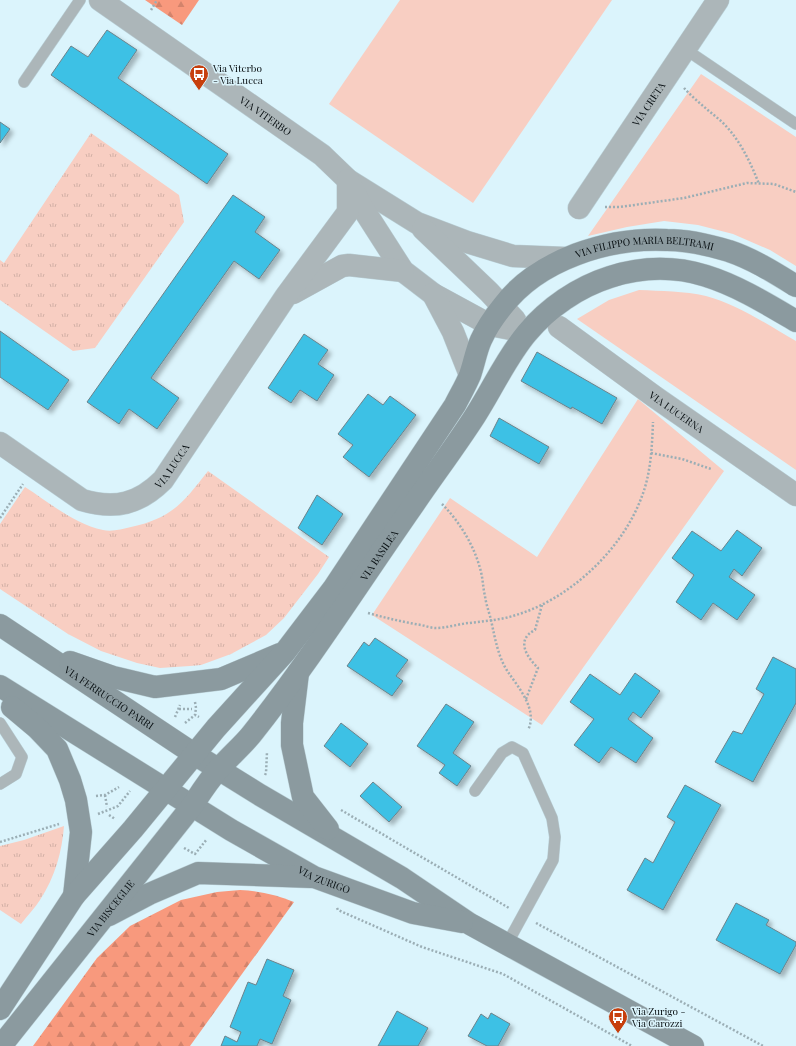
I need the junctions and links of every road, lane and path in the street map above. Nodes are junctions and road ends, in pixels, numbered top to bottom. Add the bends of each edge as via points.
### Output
1 (80, 0) edge
2 (100, 0) edge
3 (157, 0) edge
4 (718, 0) edge
5 (151, 10) dead end
6 (685, 49) junction
7 (670, 73) junction
8 (24, 82) dead end
9 (796, 124) edge
10 (348, 180) junction
11 (759, 184) junction
12 (796, 192) edge
13 (604, 207) dead end
14 (579, 208) dead end
15 (417, 223) junction
16 (565, 258) junction
17 (403, 271) junction
18 (796, 286) edge
19 (432, 294) junction
20 (286, 296) junction
21 (503, 306) junction
22 (796, 321) edge
23 (490, 325) junction
24 (559, 327) dead end
25 (527, 332) junction
26 (470, 375) junction
27 (654, 418) dead end
28 (0, 444) edge
29 (651, 453) junction
30 (711, 469) dead end
31 (25, 482) dead end
32 (796, 495) edge
33 (442, 504) dead end
34 (0, 518) edge
35 (543, 604) junction
36 (368, 613) dead end
37 (491, 620) junction
38 (0, 625) edge
39 (285, 652) junction
40 (41, 653) junction
41 (299, 671) junction
42 (0, 686) edge
43 (0, 697) edge
44 (526, 700) junction
45 (192, 709) dead end
46 (175, 718) dead end
47 (0, 723) edge
48 (528, 730) dead end
49 (267, 752) dead end
50 (194, 754) junction
51 (218, 770) junction
52 (266, 773) dead end
53 (0, 784) edge
54 (119, 788) dead end
55 (166, 789) junction
56 (475, 791) dead end
57 (128, 793) dead end
58 (192, 806) junction
59 (107, 807) dead end
60 (337, 808) dead end
61 (96, 815) dead end
62 (62, 824) dead end
63 (333, 837) junction
64 (206, 840) dead end
65 (0, 842) edge
66 (180, 846) dead end
67 (314, 877) junction
68 (74, 896) junction
69 (334, 905) dead end
70 (523, 916) junction
71 (102, 919) junction
72 (470, 924) junction
73 (508, 944) junction
74 (0, 1009) edge
75 (1, 1046) edge
76 (632, 1046) edge
77 (693, 1046) edge
78 (763, 1046) edge

1 - 8 lane
2 - 10 street, VIA VITERBO via 322,155
3 - 5 path
4 - 6 street, VIA CRETA
6 - 7 street, VIA CRETA
6 - 9 lane
7 - 11 path via 722,122 740,143
7 - 14 street, VIA CRETA
10 - 15 street, VIA VITERBO
10 - 17 street, VIA VITERBO
10 - 20 street, VIA LUCCA via 348,212
11 - 12 path via 774,184
11 - 13 path via 747,183 684,198
15 - 16 street, VIA VITERBO via 513,256
15 - 21 street, VIA VITERBO
16 - 18 main road, VIA FILIPPO MARIA BELTRAMI via 634,241 698,243 730,251 757,263
16 - 21 main road, VIA FILIPPO MARIA BELTRAMI via 531,278
17 - 19 street, VIA VITERBO
17 - 20 street, VIA LUCCA via 342,266
19 - 23 street, VIA VITERBO
19 - 26 street, VIA VITERBO via 453,332
20 - 28 street, VIA LUCCA via 163,480 145,495 130,502 116,504 95,504 82,500
21 - 23 main road, VIA BASILEA
21 - 25 street
22 - 25 main road, VIA FILIPPO MARIA BELTRAMI via 745,291 710,276 672,268 639,269 609,277 578,290
23 - 25 street
23 - 26 main road, VIA BASILEA via 481,341
24 - 32 street, VIA LUCERNA
25 - 41 main road, VIA BASILEA via 508,358 476,415
26 - 39 main road, VIA BASILEA via 455,405 332,589
27 - 29 path
29 - 30 path via 682,459
29 - 35 path via 642,497 629,524 612,549 590,572
31 - 34 path
33 - 37 path via 463,530 474,551
35 - 37 path via 518,615
35 - 44 path via 535,630 525,639 527,657 538,668
36 - 37 path via 436,628
37 - 44 path via 496,648
38 - 40 main road, VIA FERRUCCIO PARRI
39 - 40 main road via 221,679 155,687 113,677
39 - 50 main road, VIA BASILEA
40 - 50 main road, VIA FERRUCCIO PARRI
41 - 51 main road, VIA BASILEA via 251,735
41 - 63 main road via 292,723 292,745 303,797
42 - 55 main road
43 - 68 main road via 37,728 57,749 70,780 81,832
44 - 48 path via 530,712
45 - 46 path via 179,709
47 - 53 lane via 22,757 16,774
49 - 52 path
50 - 51 main road, VIA FERRUCCIO PARRI
50 - 55 main road
51 - 58 main road, VIA BISCEGLIE
51 - 63 main road, VIA ZURIGO
54 - 59 path via 105,795
55 - 58 main road
55 - 68 main road
56 - 70 lane via 502,753 512,747 523,753 552,818 555,837 553,860
57 - 61 path via 118,806
58 - 67 main road, VIA ZURIGO
58 - 71 main road, VIA BISCEGLIE
60 - 70 path
62 - 65 path
63 - 72 main road, VIA ZURIGO via 402,878
64 - 66 path via 195,854
67 - 71 main road via 198,873 149,894
67 - 72 main road, VIA ZURIGO via 413,913
68 - 74 main road
69 - 76 path via 338,910 422,947 503,974
70 - 73 lane
70 - 78 path
71 - 75 main road, VIA BISCEGLIE
72 - 73 main road, VIA ZURIGO
73 - 77 main road, VIA ZURIGO

